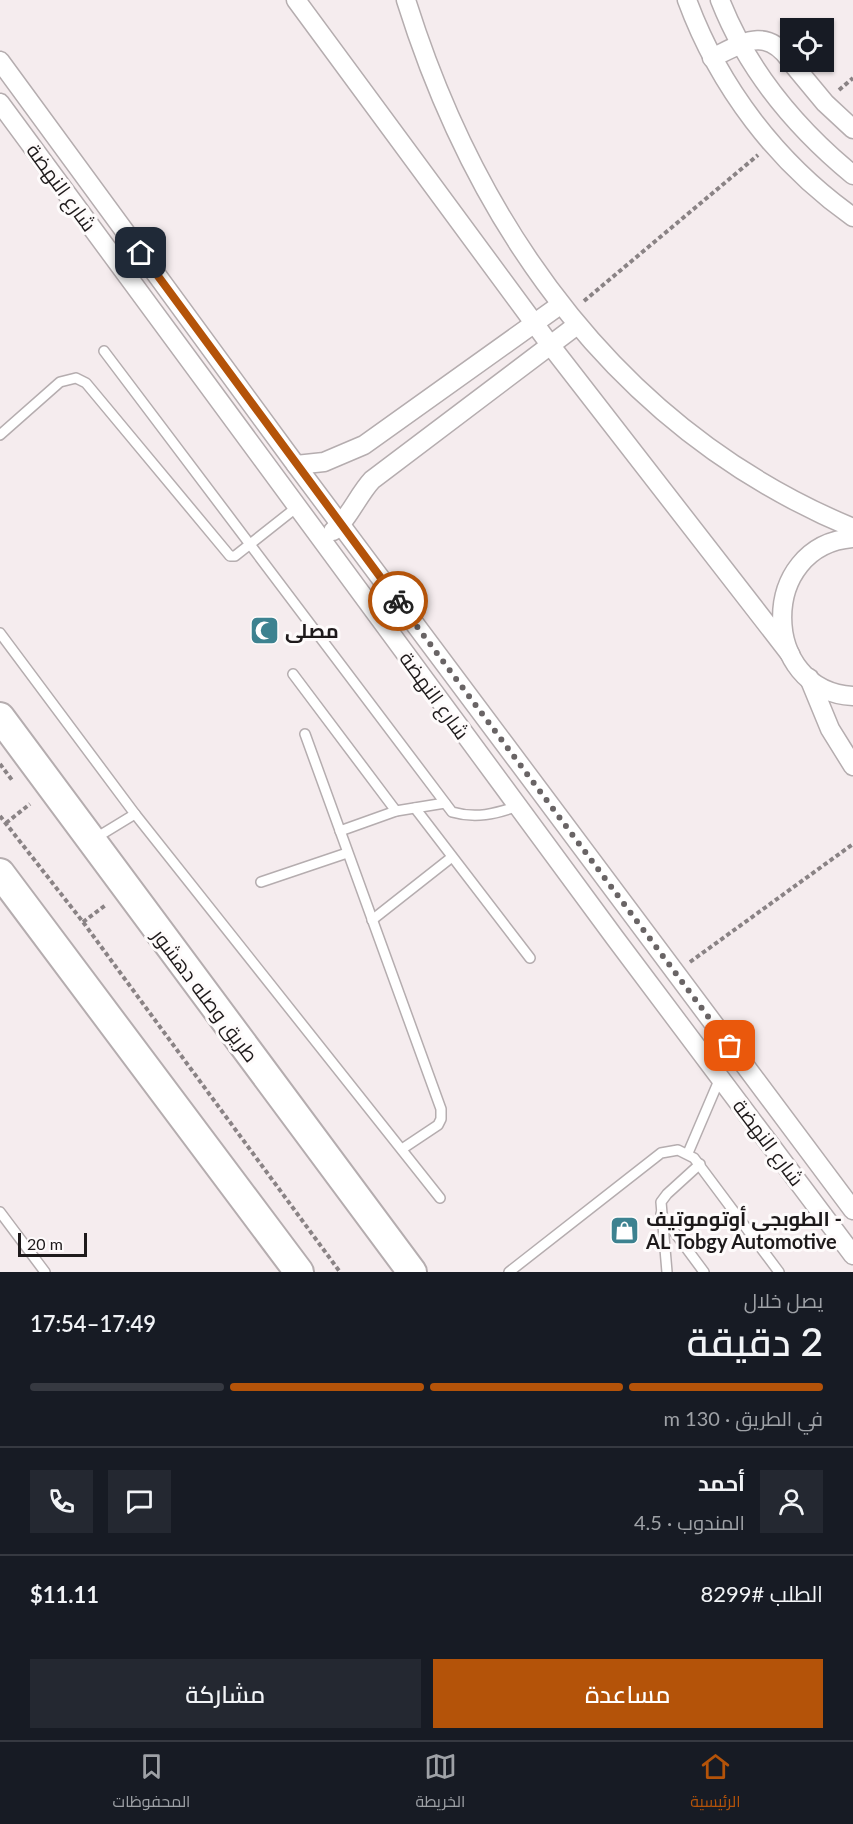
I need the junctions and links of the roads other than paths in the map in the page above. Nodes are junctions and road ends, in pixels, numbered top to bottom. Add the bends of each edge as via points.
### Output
1 (296, 0) edge
2 (406, 0) edge
3 (687, 0) edge
4 (720, 0) edge
5 (741, 44) junction
6 (780, 50) edge
7 (712, 58) junction
8 (0, 61) edge
9 (800, 72) edge
10 (0, 103) edge
11 (853, 129) edge
12 (853, 175) edge
13 (853, 217) edge
14 (568, 315) junction
15 (534, 324) junction
16 (551, 346) junction
17 (104, 351) dead end
18 (0, 435) edge
19 (296, 465) junction
20 (297, 507) junction
21 (341, 525) junction
22 (853, 528) edge
23 (853, 538) edge
24 (321, 540) junction
25 (250, 544) junction
26 (0, 633) edge
27 (790, 654) junction
28 (293, 675) dead end
29 (809, 678) junction
30 (853, 696) edge
31 (0, 717) edge
32 (305, 734) dead end
33 (853, 766) edge
34 (445, 803) junction
35 (518, 806) junction
36 (415, 808) junction
37 (396, 811) junction
38 (135, 814) junction
39 (340, 831) junction
40 (92, 841) junction
41 (347, 853) junction
42 (452, 856) junction
43 (0, 873) edge
44 (261, 882) dead end
45 (372, 920) junction
46 (637, 922) junction
47 (615, 938) junction
48 (530, 957) dead end
49 (720, 1077) junction
50 (402, 1149) junction
51 (688, 1153) junction
52 (700, 1164) junction
53 (441, 1198) dead end
54 (853, 1210) edge
55 (0, 1212) edge
56 (661, 1214) junction
57 (853, 1255) edge
58 (45, 1272) edge
59 (299, 1272) edge
60 (412, 1272) edge
61 (509, 1272) edge
62 (667, 1272) edge
63 (704, 1272) edge
64 (779, 1272) edge

1 - 15 street
2 - 14 street via 443,106 467,158 526,258
3 - 7 street
4 - 5 street
5 - 6 street via 751,40 773,43
5 - 7 street
5 - 12 street via 790,115
7 - 13 street via 771,143 803,176
8 - 19 street, شارع النهضة
9 - 11 street
10 - 20 street, شارع النهضة
14 - 15 street
14 - 16 street
14 - 22 street via 634,385 697,438 765,484
15 - 16 street
15 - 19 street via 364,445 324,462
16 - 21 street via 372,480
16 - 27 street
17 - 25 lane
18 - 25 lane via 60,382 76,378 86,384 224,553 235,556
19 - 21 street, شارع النهضة
20 - 24 street, شارع النهضة
20 - 25 lane
21 - 24 street
21 - 46 street, شارع النهضة
23 - 27 street via 820,548 789,581 781,625
24 - 35 street, شارع النهضة
25 - 34 lane
26 - 38 lane
27 - 29 street
28 - 37 lane
29 - 30 street via 834,692
29 - 33 street via 830,729
31 - 40 main road, طريق وصله دهشور
32 - 39 lane
34 - 35 lane via 452,812 473,817
34 - 36 lane
35 - 47 street, شارع النهضة
36 - 37 lane
36 - 42 lane
37 - 39 lane
38 - 40 lane
38 - 50 lane
39 - 41 lane
40 - 60 main road, طريق وصله دهشور
41 - 44 lane
41 - 45 lane
42 - 45 lane
42 - 48 lane
43 - 59 main road
45 - 50 lane via 441,1109 438,1125
46 - 47 street
46 - 54 street, شارع النهضة
47 - 49 street, شارع النهضة
49 - 51 lane
49 - 57 street, شارع النهضة
50 - 53 lane
51 - 52 lane
51 - 61 lane via 661,1153
52 - 56 lane via 667,1194 661,1202
52 - 64 lane
55 - 58 lane
56 - 62 lane
56 - 63 lane

